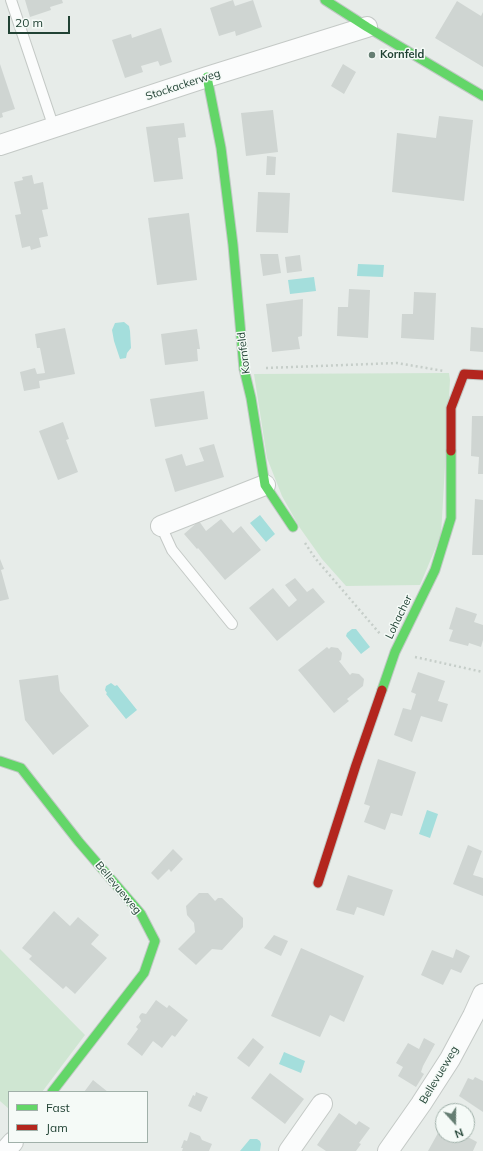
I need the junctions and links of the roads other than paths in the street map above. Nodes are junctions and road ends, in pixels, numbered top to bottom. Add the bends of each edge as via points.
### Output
1 (11, 0) edge
2 (325, 0) edge
3 (367, 27) junction
4 (207, 77) junction
5 (483, 96) edge
6 (54, 128) junction
7 (0, 145) edge
8 (483, 375) edge
9 (265, 485) junction
10 (161, 526) joint
11 (293, 527) road end
12 (232, 624) dead end
13 (0, 761) edge
14 (318, 883) dead end
15 (483, 994) edge
16 (53, 1091) edge
17 (322, 1104) dead end
18 (12, 1143) edge
19 (5, 1151) edge
20 (289, 1151) edge
21 (388, 1151) edge

1 - 6 lane
2 - 3 street
3 - 4 street, Stockackerweg
3 - 5 street
4 - 6 street, Stockackerweg
4 - 9 street, Kornfeld via 222,155 244,369
6 - 7 street, Stockackerweg
8 - 14 street, Lohacher via 464,374 451,408 451,518 435,570 395,652
9 - 10 street
9 - 11 street, Kornfeld
10 - 12 lane via 172,550
13 - 16 street, Bellevueweg via 21,768 141,914 154,940 144,973
15 - 21 street, Bellevueweg via 446,1065
17 - 20 street
18 - 19 street

